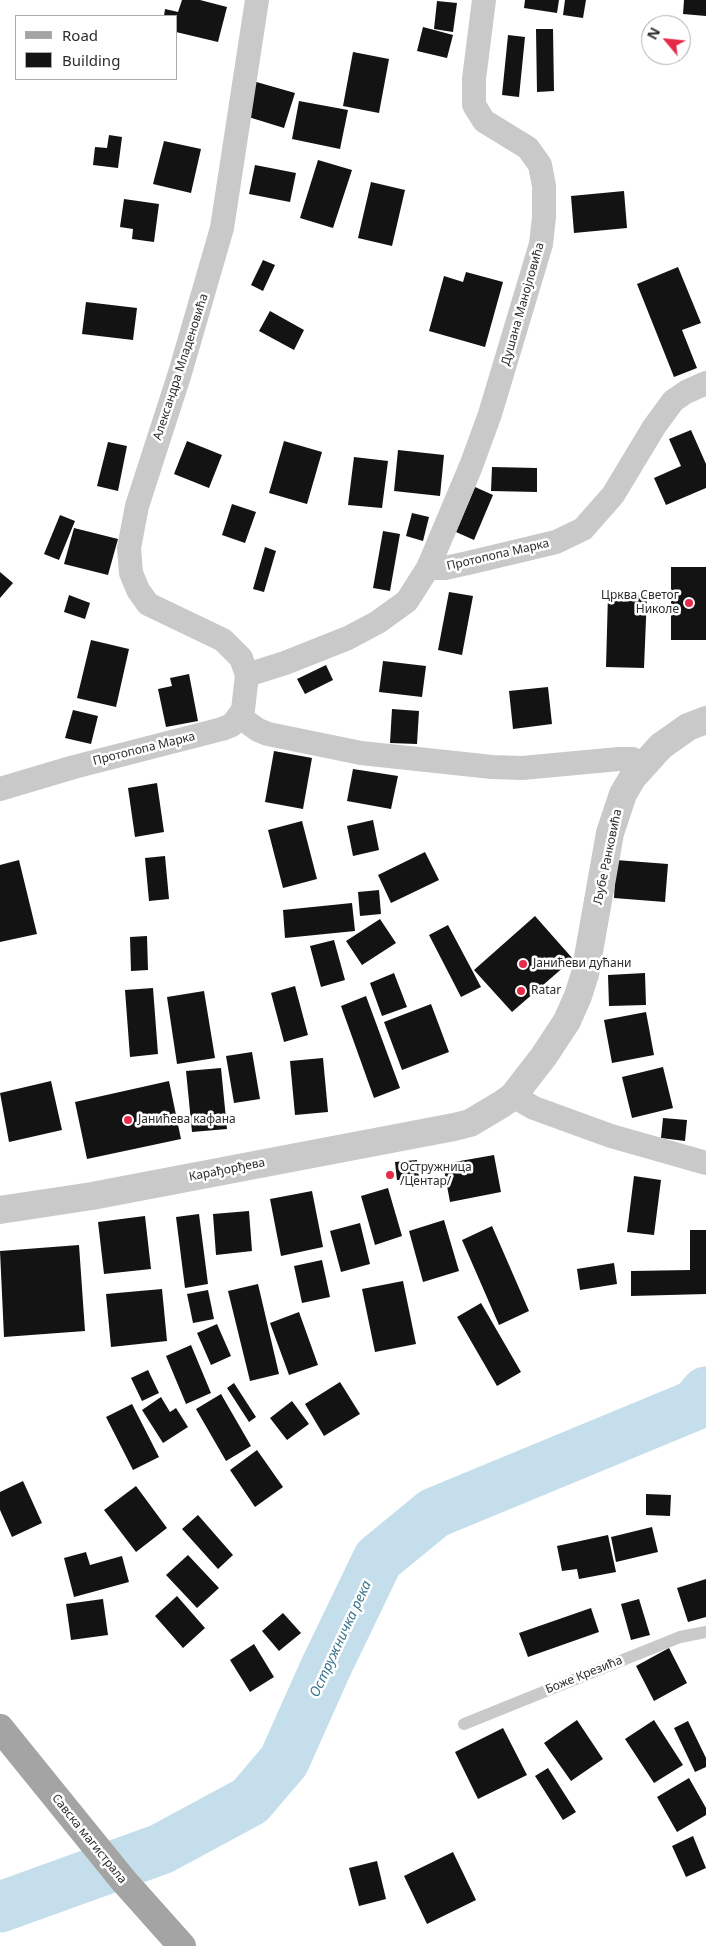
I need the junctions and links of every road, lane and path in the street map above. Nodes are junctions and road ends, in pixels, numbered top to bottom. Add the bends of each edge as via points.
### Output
1 (257, 0) edge
2 (484, 0) edge
3 (706, 383) edge
4 (428, 568) junction
5 (247, 675) junction
6 (240, 717) junction
7 (706, 720) edge
8 (642, 766) junction
9 (0, 789) edge
10 (513, 1096) junction
11 (704, 1163) edge
12 (0, 1210) edge
13 (706, 1632) edge
14 (464, 1724) dead end
15 (0, 1728) edge
16 (182, 1946) edge

1 - 5 street, Александра Младеновића via 222,228 137,506 129,548 131,573 148,604 223,640 241,658
2 - 4 street, Душана Манојловића via 474,105 484,121 524,145 540,165 544,217 538,253 492,405 471,466
3 - 4 street, Протопопа Марка via 673,401 613,495 583,530 556,542 468,564
4 - 5 street, Протопопа Марка via 407,601 378,622 318,650
5 - 6 street
6 - 8 street via 268,734 361,753 522,768 619,759 633,760
6 - 9 street, Протопопа Марка via 222,729
7 - 8 street, Љубе Ранковића via 661,746
8 - 10 street, Љубе Ранковића via 616,810 585,974 567,1021
10 - 11 street via 534,1108 611,1136
10 - 12 street, Карађорђева via 486,1115 454,1127 92,1196
13 - 14 lane, Боже Крезића via 680,1637
15 - 16 main road, Савска магистрала via 123,1880

